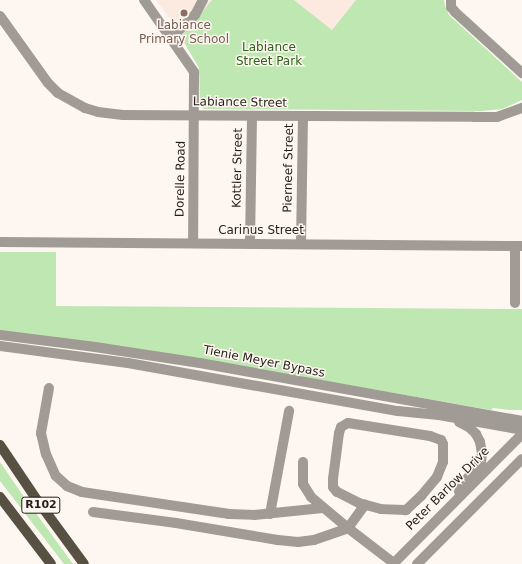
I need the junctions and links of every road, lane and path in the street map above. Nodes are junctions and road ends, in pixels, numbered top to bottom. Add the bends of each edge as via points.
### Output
1 (144, 0) edge
2 (203, 0) edge
3 (451, 0) edge
4 (0, 16) edge
5 (171, 38) junction
6 (522, 73) edge
7 (522, 108) edge
8 (195, 115) junction
9 (252, 116) junction
10 (303, 116) junction
11 (0, 242) edge
12 (193, 243) junction
13 (250, 244) junction
14 (301, 244) junction
15 (518, 246) edge
16 (515, 303) dead end
17 (0, 335) edge
18 (0, 346) edge
19 (50, 388) dead end
20 (288, 411) dead end
21 (440, 415) junction
22 (522, 422) edge
23 (522, 430) edge
24 (522, 434) edge
25 (0, 445) edge
26 (522, 459) edge
27 (303, 462) dead end
28 (0, 497) edge
29 (452, 504) junction
30 (365, 505) junction
31 (323, 508) junction
32 (93, 512) dead end
33 (270, 514) junction
34 (348, 528) junction
35 (51, 564) edge
36 (84, 564) edge
37 (394, 564) edge
38 (418, 564) edge

1 - 5 street, Dorelle Road
2 - 5 street via 195,15
3 - 6 street via 451,7 455,12
4 - 8 street, Labiance Street via 48,83 58,93 78,105 98,112 124,115
5 - 8 street, Dorelle Road via 194,72
7 - 10 street, Labiance Street via 497,117
8 - 9 street, Labiance Street
8 - 12 street, Dorelle Road
9 - 10 street, Labiance Street
9 - 13 street, Kottler Street
10 - 14 street, Pierneef Street
11 - 12 street, Carinus Street
12 - 13 street, Carinus Street
13 - 14 street, Carinus Street
14 - 15 street, Carinus Street
15 - 16 street
17 - 22 street, Tienie Meyer Bypass via 193,362
18 - 21 street, Tienie Meyer Bypass via 128,363 398,411
19 - 33 street via 41,433 46,454 56,476 66,486 82,492 229,514
20 - 33 street
21 - 23 street, Tienie Meyer Bypass
21 - 29 street via 473,430 482,448 481,462 464,482
24 - 29 street, Peter Barlow Drive
25 - 36 main road, R102
26 - 38 street
27 - 31 street via 304,484 311,497
28 - 35 main road, R102
29 - 37 street, Peter Barlow Drive
30 - 30 street via 396,511 406,510 442,469 444,448 440,440 356,423 344,424 339,433 333,487 347,499
30 - 34 street
31 - 33 street
31 - 34 street
32 - 34 street via 176,522 298,542 314,540
34 - 37 street

